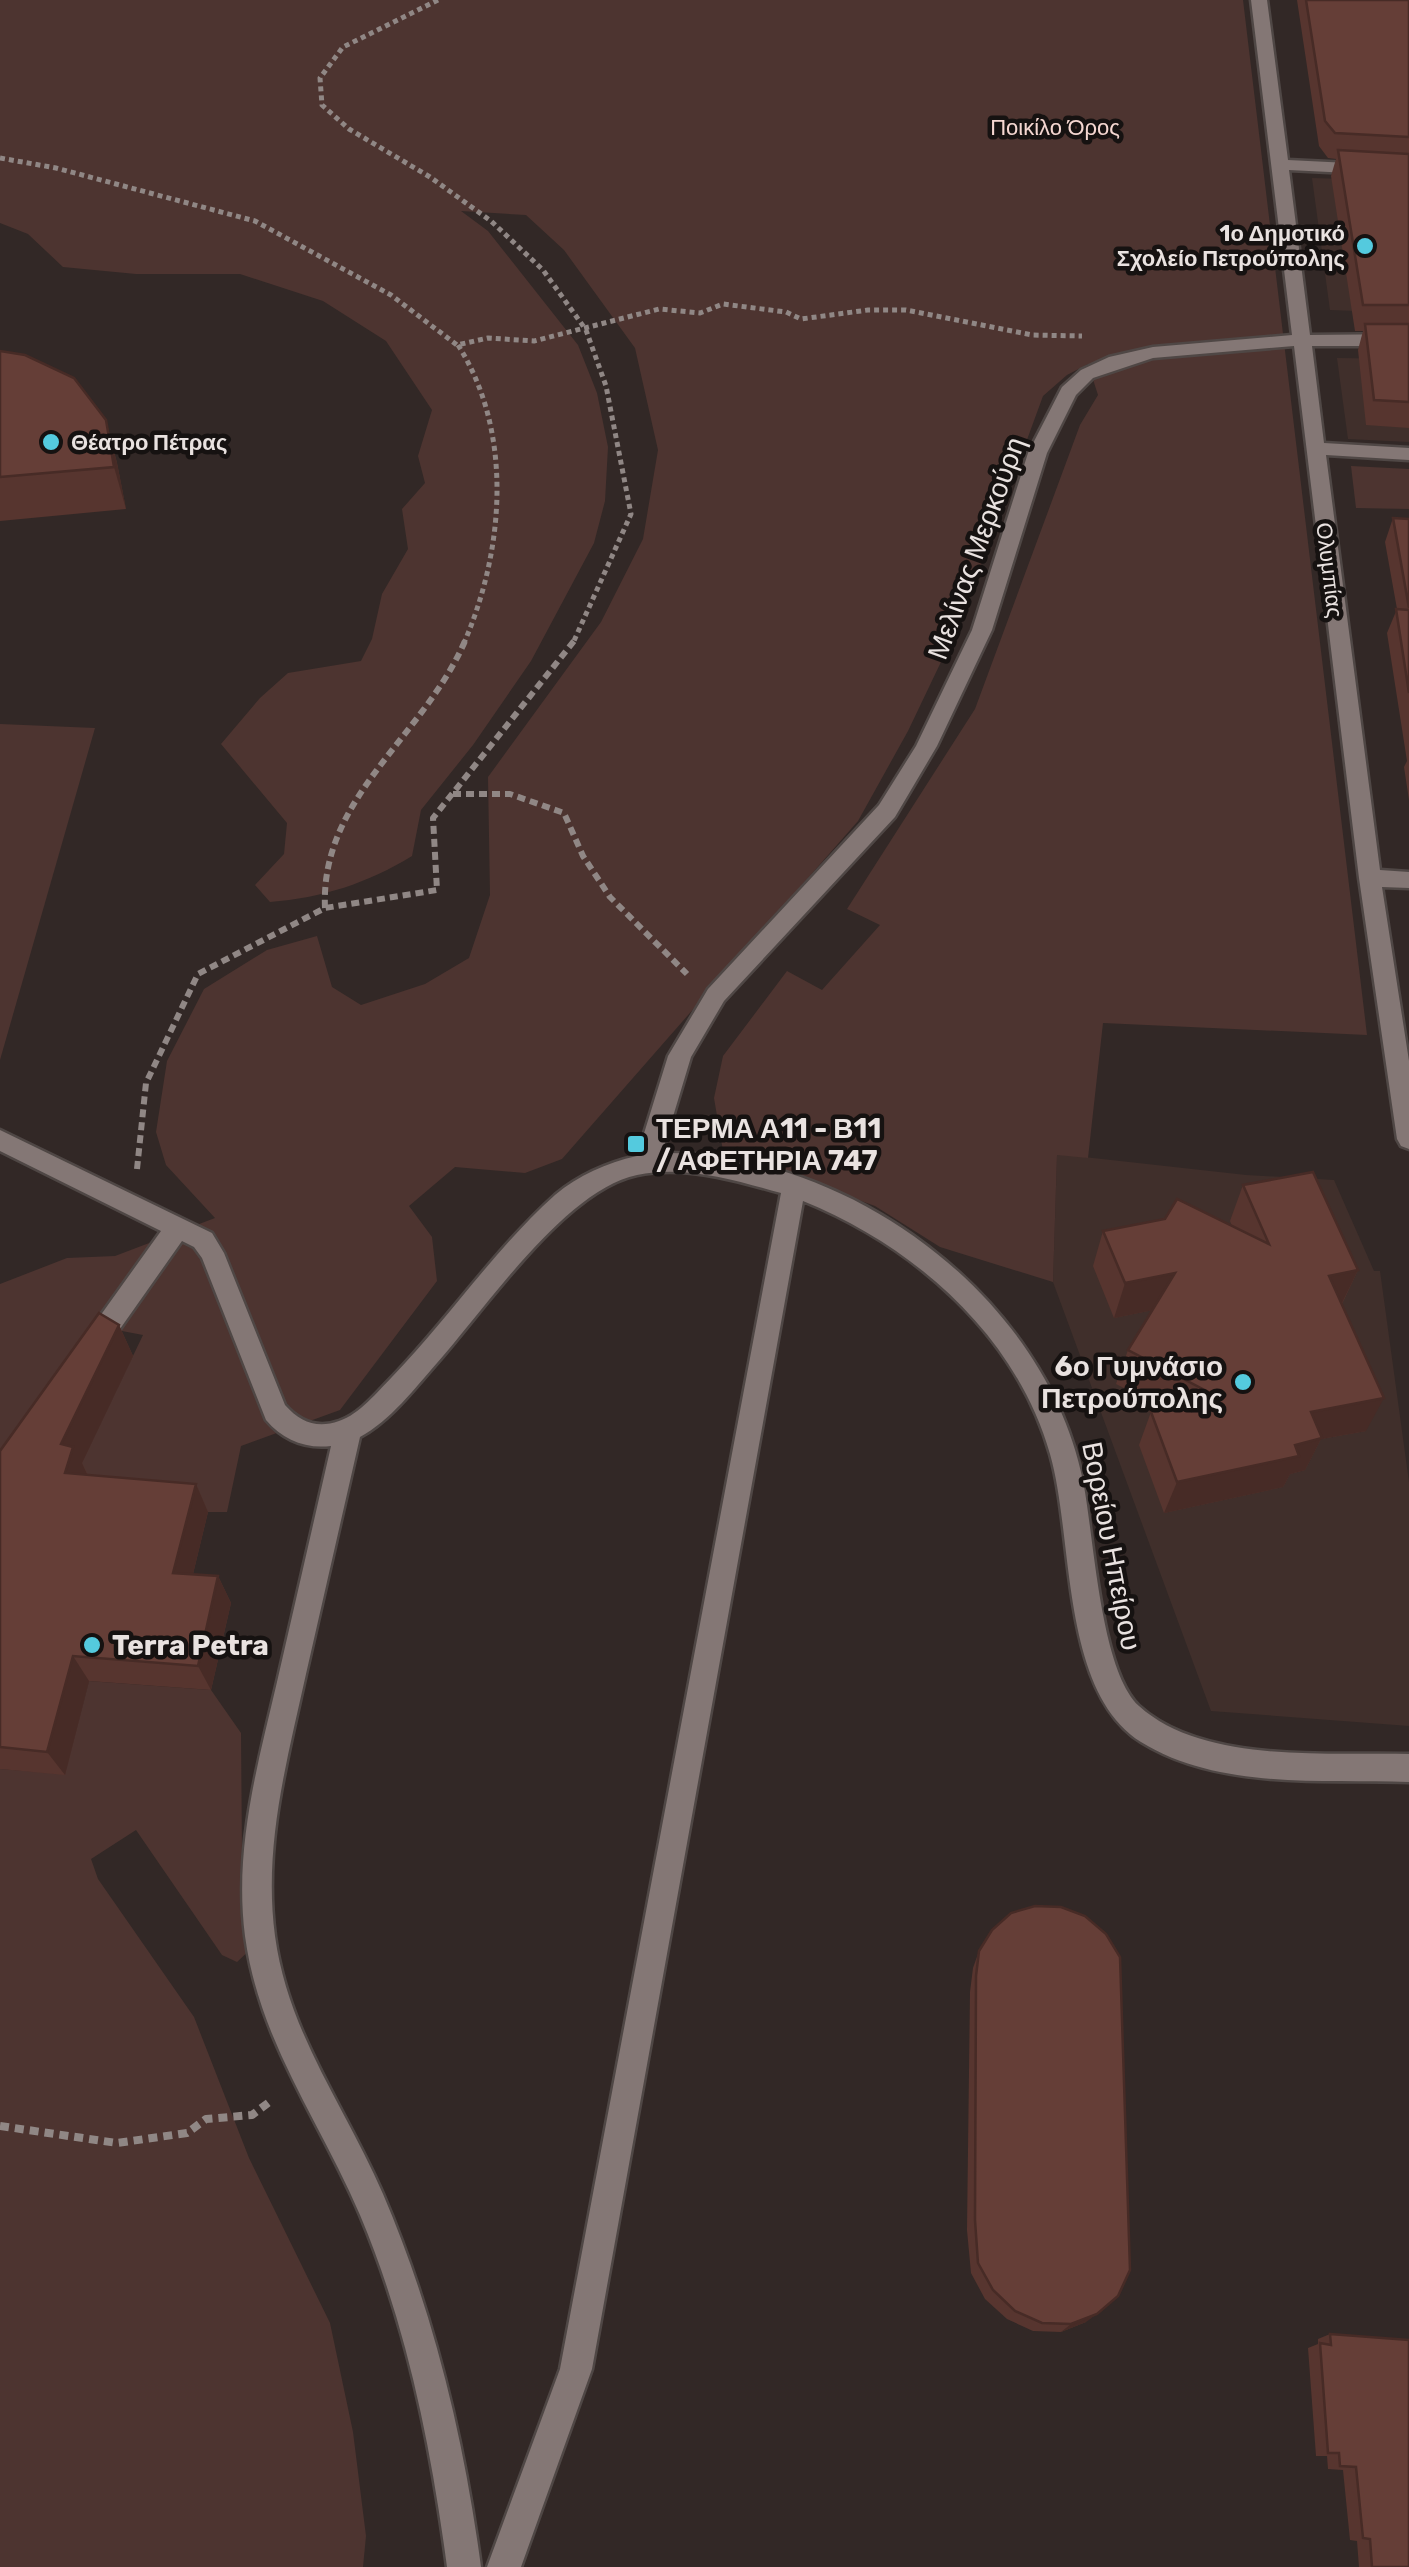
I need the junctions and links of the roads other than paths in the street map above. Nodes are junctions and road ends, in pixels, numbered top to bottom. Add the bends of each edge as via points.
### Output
1 (1259, 0) edge
2 (1281, 165) junction
3 (1409, 171) edge
4 (1302, 340) junction
5 (1409, 340) edge
6 (1314, 448) junction
7 (1409, 454) edge
8 (1370, 878) junction
9 (1409, 880) edge
10 (1409, 1139) edge
11 (0, 1140) edge
12 (647, 1161) junction
13 (794, 1186) junction
14 (178, 1227) junction
15 (78, 1367) edge
16 (342, 1433) junction
17 (1409, 1768) edge
18 (464, 2567) edge
19 (504, 2567) edge

1 - 2 street, Ολυμπίας
2 - 3 street
2 - 4 street, Ολυμπίας
4 - 5 street, Μελίνας Μερκούρη
4 - 6 street, Ολυμπίας
4 - 12 street, Μελίνας Μερκούρη via 1127,359 1101,366 1071,387 1029,478 984,626 905,784 887,812 716,996 680,1056
6 - 7 street
6 - 8 street, Ολυμπίας
8 - 9 street
8 - 10 street, Ολυμπίας
11 - 14 street
12 - 13 street, Βορείου Ηπείρου via 725,1168
12 - 16 street via 611,1172 567,1199 371,1415
13 - 17 street, Βορείου Ηπείρου via 878,1224 930,1260 970,1296 1024,1364 1064,1454 1101,1665 1123,1711 1151,1733 1195,1751
13 - 19 street via 576,2369
14 - 15 street
14 - 16 street via 210,1248 280,1419 306,1434
16 - 18 street via 260,1819 256,1890 264,1961 281,2022 360,2178 408,2302 440,2421

